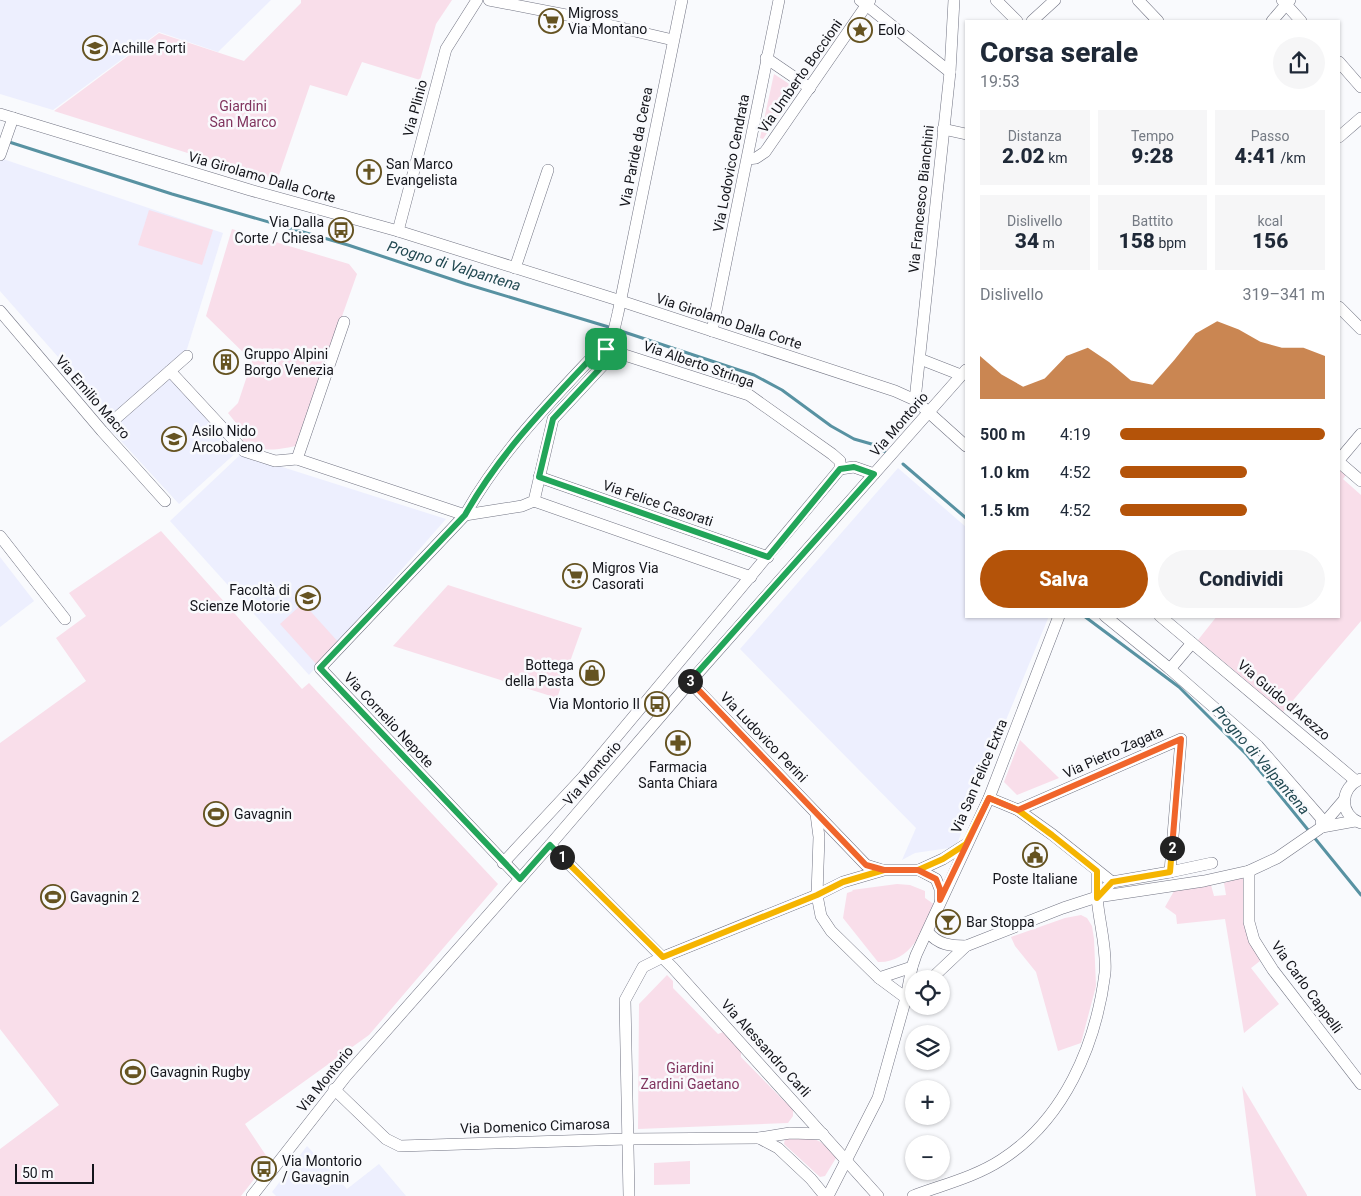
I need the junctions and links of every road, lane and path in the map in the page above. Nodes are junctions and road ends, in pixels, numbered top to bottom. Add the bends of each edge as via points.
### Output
1 (477, 0) edge
2 (489, 0) edge
3 (682, 0) edge
4 (778, 0) edge
5 (954, 0) edge
6 (996, 0) edge
7 (1056, 0) edge
8 (1138, 0) edge
9 (865, 2) edge
10 (1286, 2) edge
11 (1016, 20) edge
12 (1033, 20) edge
13 (1157, 20) edge
14 (1273, 20) edge
15 (1300, 20) edge
16 (673, 40) junction
17 (766, 58) junction
18 (1340, 63) edge
19 (950, 72) junction
20 (1361, 87) edge
21 (810, 88) junction
22 (0, 114) edge
23 (13, 118) junction
24 (1361, 118) edge
25 (942, 129) junction
26 (965, 134) edge
27 (1340, 136) edge
28 (0, 155) edge
29 (748, 159) junction
30 (548, 170) dead end
31 (398, 231) junction
32 (516, 268) junction
33 (621, 301) junction
34 (1340, 308) edge
35 (0, 311) edge
36 (344, 322) dead end
37 (1361, 329) edge
38 (712, 331) junction
39 (606, 349) junction
40 (187, 356) dead end
41 (920, 358) junction
42 (170, 371) junction
43 (964, 372) edge
44 (916, 400) junction
45 (929, 412) junction
46 (114, 420) dead end
47 (1361, 434) edge
48 (965, 445) edge
49 (297, 460) junction
50 (1340, 460) edge
51 (1340, 462) edge
52 (840, 469) junction
53 (874, 474) junction
54 (539, 477) junction
55 (1361, 481) edge
56 (165, 500) dead end
57 (534, 501) junction
58 (465, 515) junction
59 (0, 536) edge
60 (768, 557) junction
61 (751, 577) junction
62 (1058, 618) edge
63 (1107, 618) edge
64 (1162, 618) edge
65 (65, 619) dead end
66 (1192, 643) junction
67 (1170, 669) junction
68 (690, 682) junction
69 (1358, 780) edge
70 (989, 798) junction
71 (1344, 800) junction
72 (1018, 810) junction
73 (816, 814) junction
74 (1358, 822) edge
75 (1320, 828) junction
76 (966, 844) junction
77 (550, 845) junction
78 (503, 863) junction
79 (1212, 863) dead end
80 (884, 870) junction
81 (918, 870) junction
82 (1250, 870) junction
83 (1097, 871) junction
84 (1170, 872) junction
85 (520, 879) junction
86 (1112, 882) junction
87 (817, 895) junction
88 (1097, 898) junction
89 (940, 900) junction
90 (928, 932) junction
91 (966, 946) junction
92 (663, 957) junction
93 (912, 967) junction
94 (912, 970) edge
95 (941, 970) edge
96 (879, 978) junction
97 (905, 993) edge
98 (905, 1012) edge
99 (1361, 1084) edge
100 (334, 1089) junction
101 (823, 1134) junction
102 (759, 1138) junction
103 (627, 1139) junction
104 (846, 1159) junction
105 (256, 1195) edge
106 (629, 1196) edge
107 (827, 1196) edge
108 (878, 1196) edge
109 (913, 1196) edge

1 - 31 street, Via Plinio via 446,49
2 - 16 street
3 - 16 street, Via Paride da Cerea
4 - 17 street, Via Lodovico Cendrata
5 - 19 street, Via Francesco Bianchini
6 - 11 street
7 - 12 street
8 - 13 street
9 - 19 street
9 - 21 street, Via Umberto Boccioni
10 - 14 street
10 - 15 street
16 - 33 street, Via Paride da Cerea
17 - 21 street
17 - 29 street, Via Lodovico Cendrata
18 - 20 street
19 - 25 street, Via Francesco Bianchini
21 - 29 street, Via Umberto Boccioni via 765,152
22 - 23 street, Via Girolamo Dalla Corte
23 - 28 street
23 - 31 street, Via Girolamo Dalla Corte
24 - 27 street
25 - 26 street
25 - 41 street, Via Francesco Bianchini
29 - 38 street, Via Lodovico Cendrata
30 - 32 street
31 - 32 street, Via Girolamo Dalla Corte
32 - 33 street, Via Girolamo Dalla Corte
33 - 38 street, Via Girolamo Dalla Corte
33 - 39 street, Via Paride da Cerea
34 - 37 street
35 - 56 street, Via Emilio Macro
36 - 49 street
38 - 44 street, Via Girolamo Dalla Corte
39 - 52 street, Via Alberto Stringa via 749,395 832,454 840,461
39 - 54 street, Via Paride da Cerea via 606,362 553,419
39 - 58 street via 595,354 529,425 478,492
40 - 42 street
41 - 43 street, Via Montorio
41 - 44 street, Via Francesco Bianchini
42 - 46 street
42 - 49 street via 244,451 275,461
43 - 45 street, Via Montorio
44 - 45 street, Via Girolamo Dalla Corte
45 - 48 street
45 - 53 street, Via Montorio
47 - 50 street
49 - 58 street
51 - 55 street
52 - 53 street via 854,467
52 - 60 street, Via Montorio
53 - 68 street, Via Montorio
54 - 57 street, Via Paride da Cerea
54 - 60 street, Via Felice Casorati
57 - 58 street via 522,506
57 - 61 street
58 - 78 street, Via Cornelio Nepote via 320,668
59 - 65 street
60 - 61 street, Via Montorio
61 - 78 street, Via Montorio via 583,777
62 - 70 street, Via San Felice Extra
63 - 67 street
64 - 66 street, Via Guido d'Arezzo
66 - 67 street
66 - 69 street, Via Guido d'Arezzo
67 - 75 street via 1258,746 1321,818
68 - 73 street, Via Ludovico Perini
68 - 77 street, Via Montorio
69 - 71 street via 1345,792
70 - 72 street
70 - 76 street, Via San Felice Extra
71 - 74 street via 1346,812
71 - 75 street
72 - 83 street
72 - 84 street, Via Pietro Zagata via 1181,739
73 - 80 street, Via Ludovico Perini via 866,865
73 - 87 street via 819,836
74 - 75 street
75 - 82 street via 1278,858
76 - 81 street
76 - 89 street, Via San Felice Extra
77 - 85 street, Via Montorio
77 - 92 street, Via Alessandro Carli
78 - 85 street, Via Cornelio Nepote
79 - 84 street
80 - 81 street
80 - 87 street via 843,882
81 - 89 street via 936,879
82 - 88 street
82 - 99 street, Via Carlo Cappelli via 1249,922 1254,940 1272,970
83 - 86 street
83 - 88 street
84 - 86 street
85 - 100 street, Via Montorio
86 - 88 street
87 - 92 street
87 - 96 street via 821,916 831,931
88 - 91 street
88 - 109 street via 1105,972 1094,1029 1067,1091 1024,1143 1000,1160
89 - 90 street, Via San Felice Extra
90 - 91 street via 934,940 949,946
90 - 93 street, Via San Felice Extra
91 - 95 street
92 - 101 street, Via Alessandro Carli
92 - 103 street via 643,967 625,1000
93 - 94 street, Via San Felice Extra
93 - 96 street
96 - 97 street
98 - 104 street, Via San Felice Extra via 878,1098
100 - 103 street, Via Domenico Cimarosa via 386,1139 400,1146
100 - 105 street, Via Montorio
101 - 102 street, Via Domenico Cimarosa via 790,1133
101 - 104 street, Via Alessandro Carli
102 - 103 street, Via Domenico Cimarosa
102 - 107 street via 778,1148
103 - 106 street
104 - 107 street, Via San Felice Extra
104 - 108 street, Via Alessandro Carli

